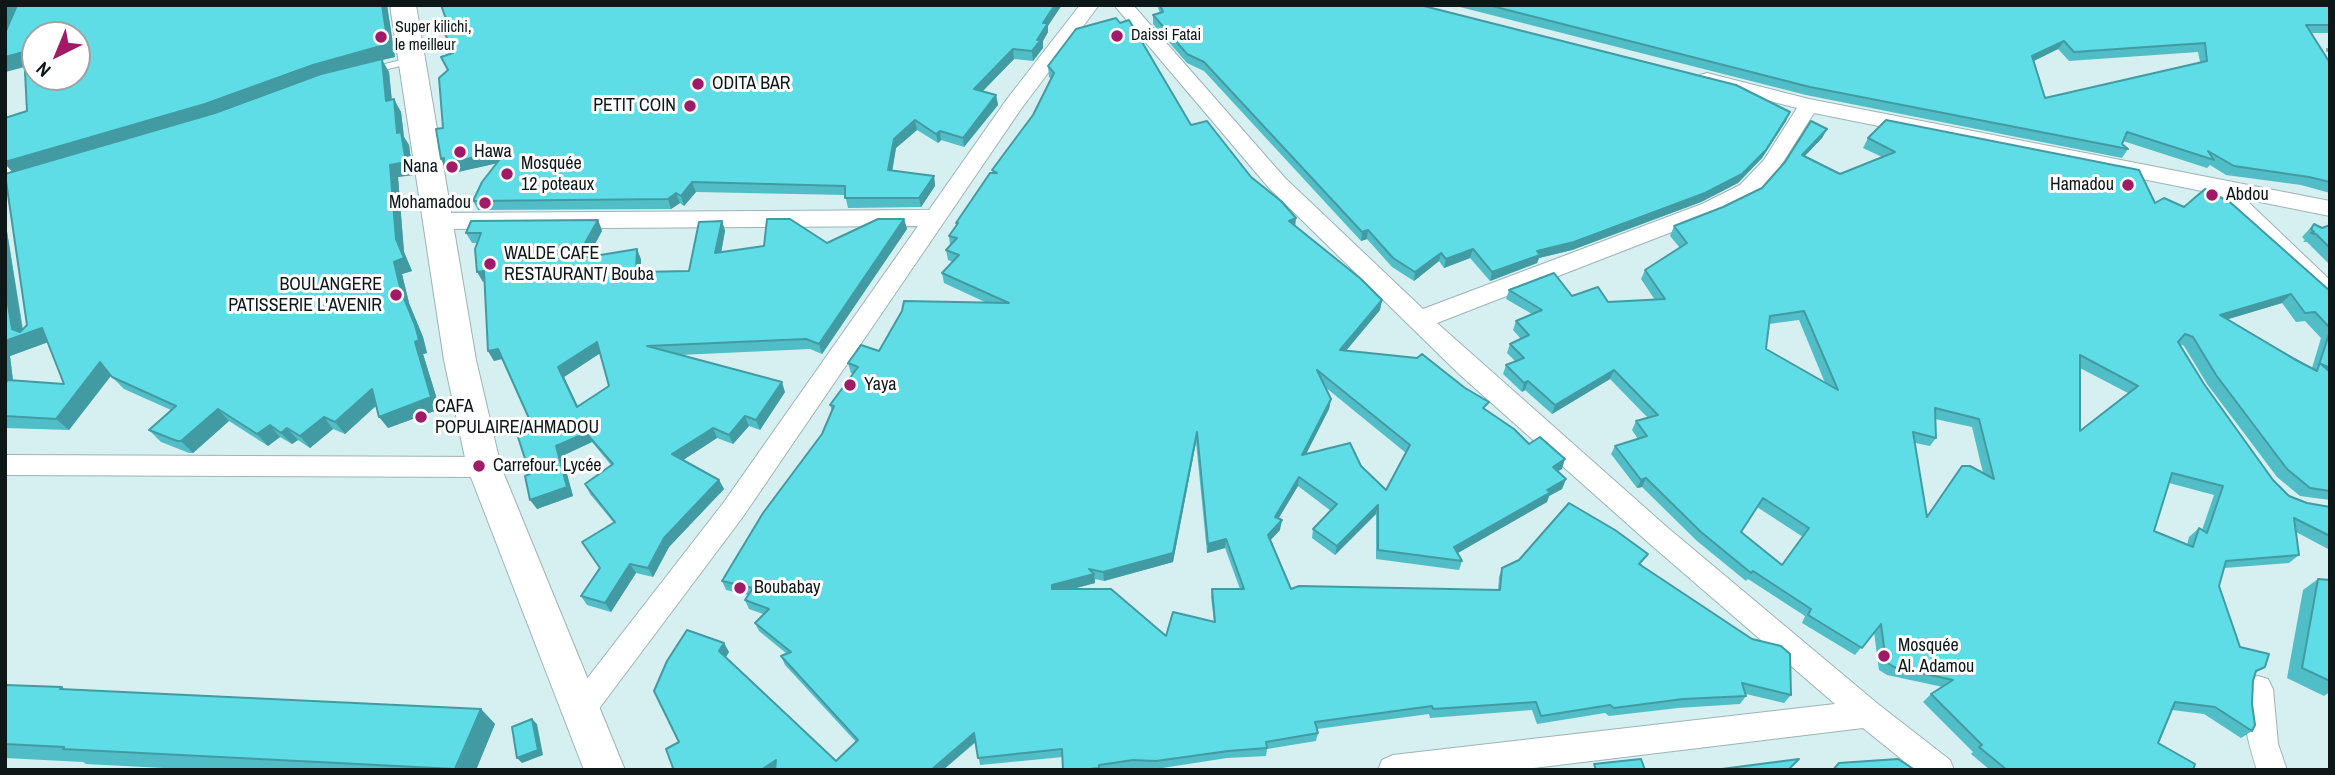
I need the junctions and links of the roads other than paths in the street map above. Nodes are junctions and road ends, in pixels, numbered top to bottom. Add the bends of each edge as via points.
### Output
1 (403, 5) edge
2 (1090, 5) edge
3 (1123, 5) edge
4 (413, 60) junction
5 (363, 73) edge
6 (1688, 74) edge
7 (1809, 105) junction
8 (5, 163) edge
9 (20, 179) edge
10 (8, 183) junction
11 (2216, 185) junction
12 (11, 209) edge
13 (2330, 209) edge
14 (933, 218) junction
15 (438, 221) junction
16 (2330, 294) edge
17 (1420, 320) junction
18 (5, 465) edge
19 (484, 467) junction
20 (2258, 689) dead end
21 (582, 708) junction
22 (1868, 715) junction
23 (606, 770) edge
24 (1393, 770) edge
25 (1939, 770) edge
26 (2272, 770) edge

1 - 4 street
2 - 14 street
3 - 17 street via 1277,183
4 - 5 lane
4 - 15 street
6 - 7 street
7 - 11 street
7 - 17 street via 1771,165 1748,190 1710,209
8 - 10 lane
9 - 10 lane
10 - 12 lane
11 - 13 street
11 - 16 street
14 - 15 street
14 - 21 street via 733,509
15 - 19 street via 460,360
17 - 22 street via 1659,536
18 - 19 street
19 - 21 street
20 - 26 street via 2263,744
21 - 23 street
22 - 24 street
22 - 25 street

